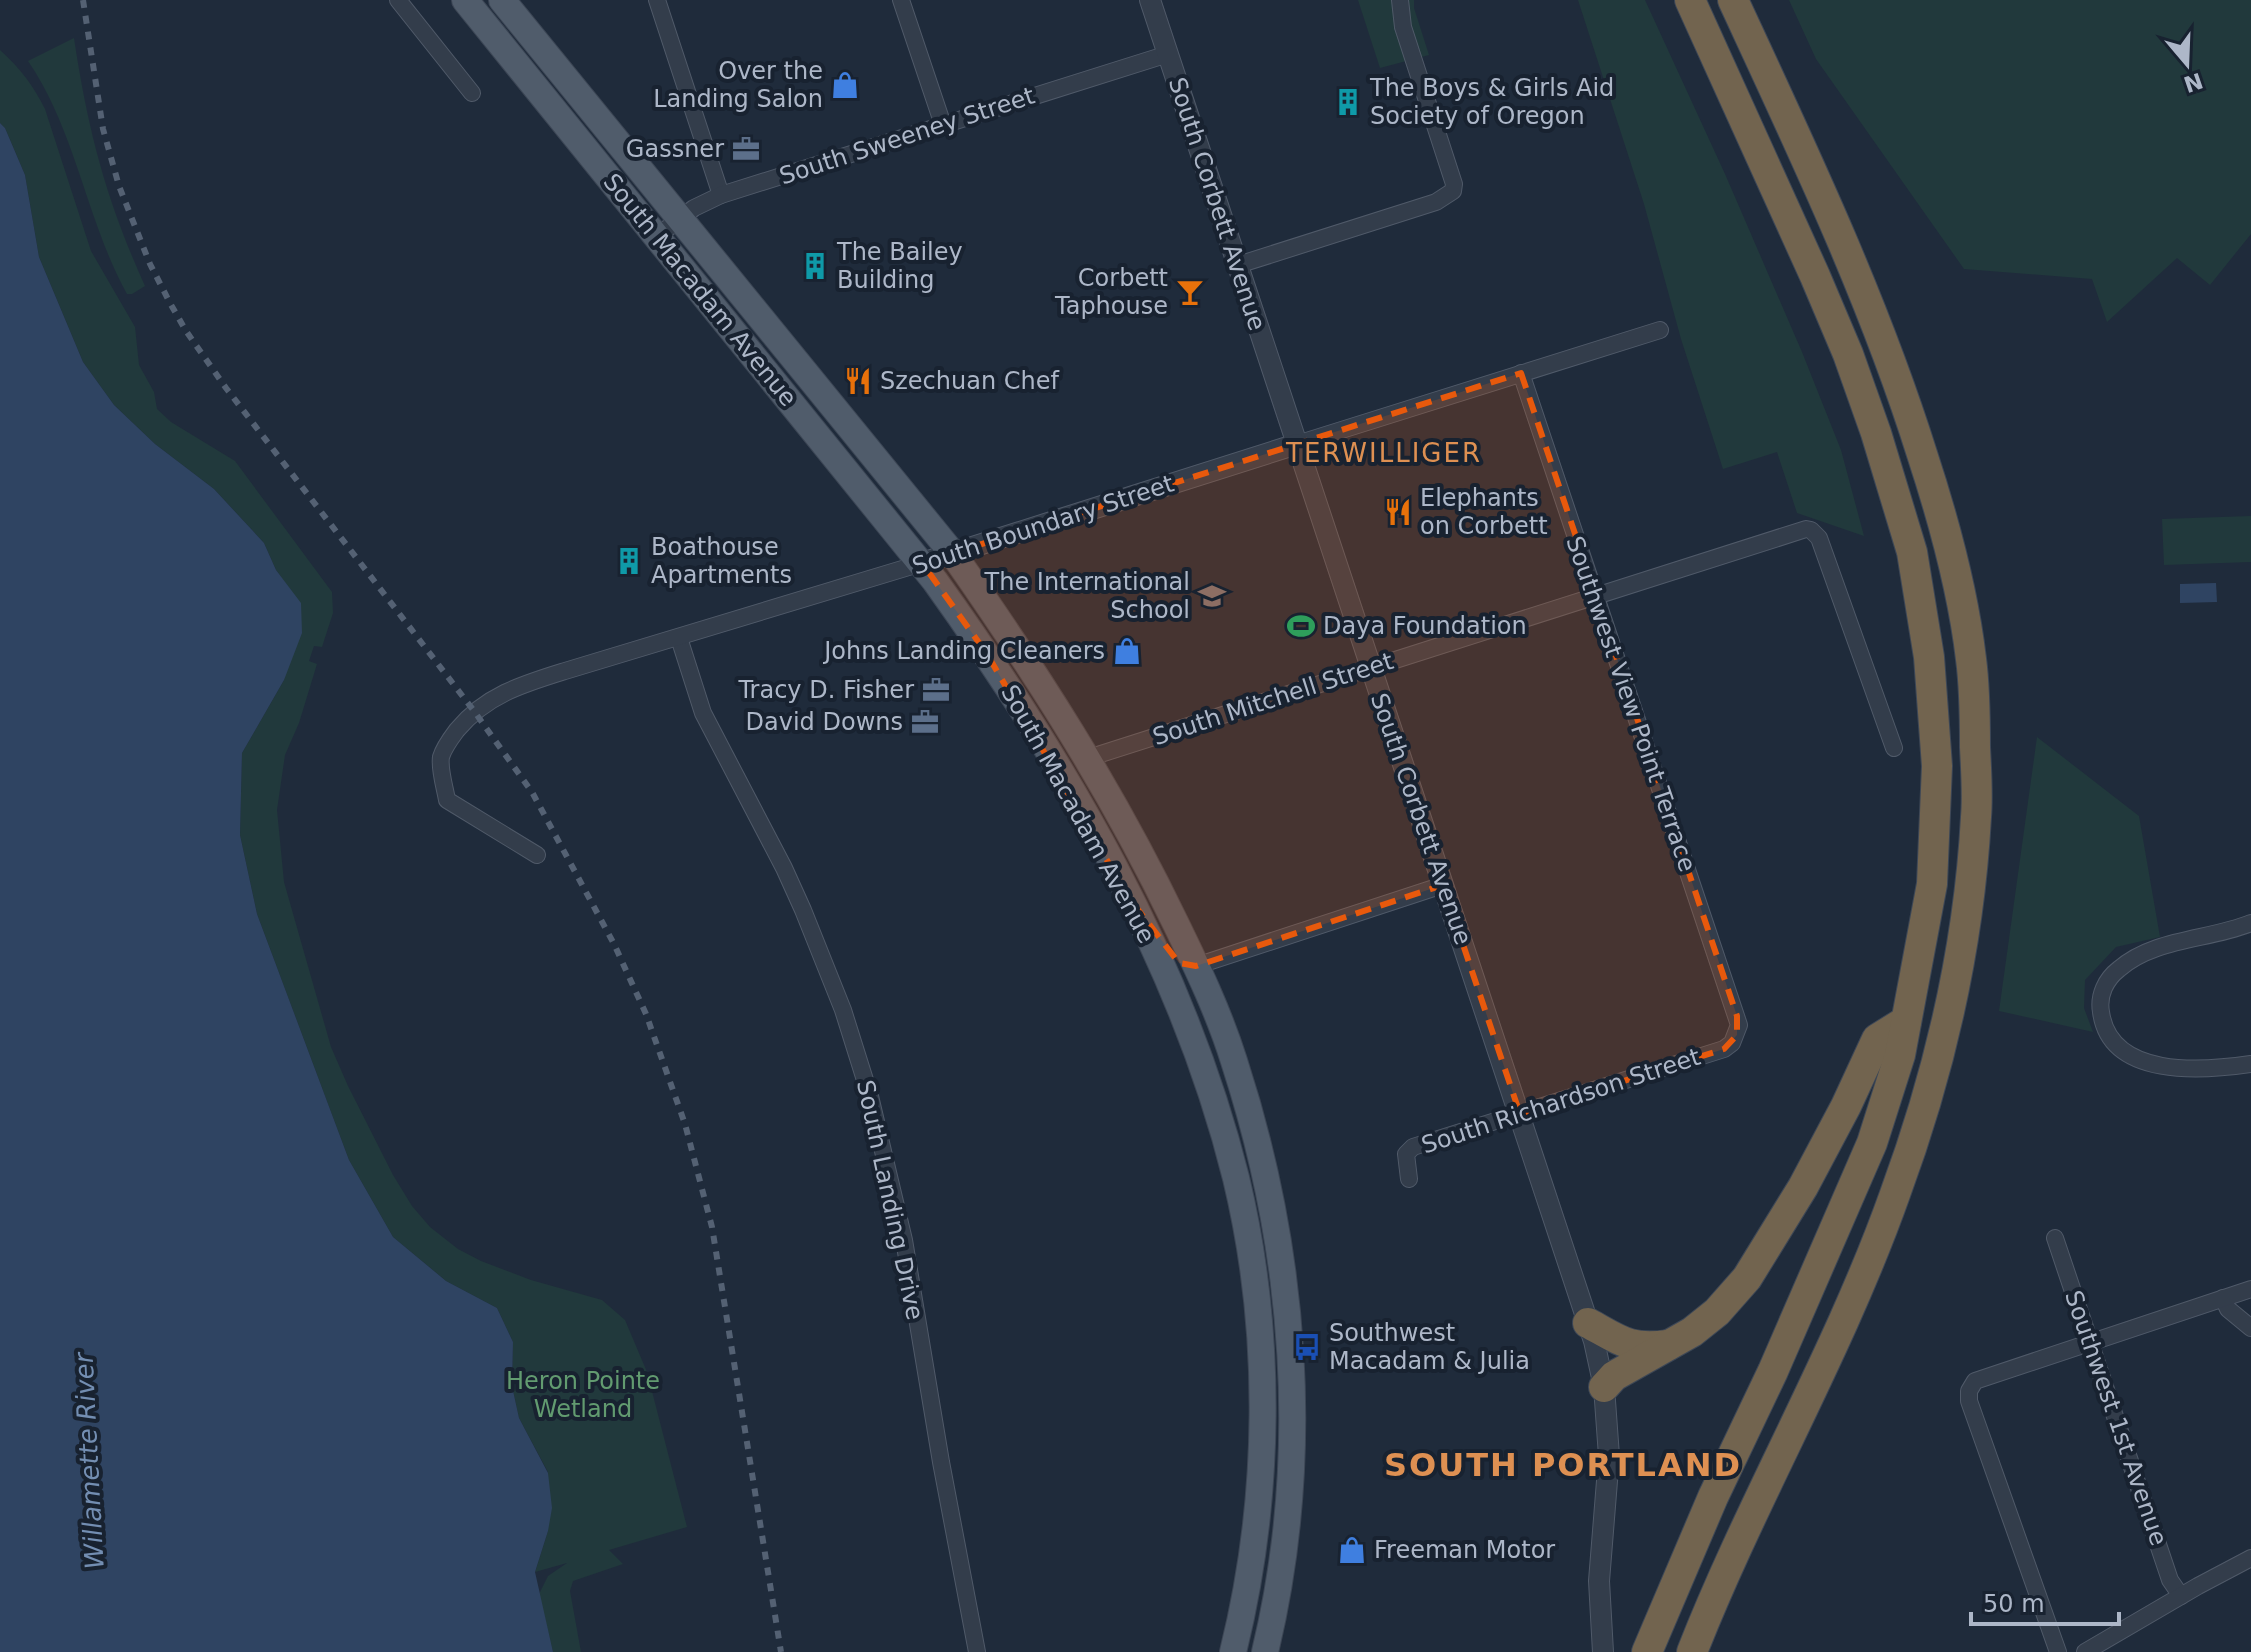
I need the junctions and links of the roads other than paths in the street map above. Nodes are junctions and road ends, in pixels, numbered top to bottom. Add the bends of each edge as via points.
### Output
1 (398, 0) edge
2 (465, 0) edge
3 (502, 0) edge
4 (657, 0) edge
5 (901, 0) edge
6 (1150, 0) edge
7 (1400, 0) edge
8 (1690, 0) edge
9 (1733, 0) edge
10 (1168, 54) junction
11 (472, 93) dead end
12 (943, 125) junction
13 (721, 195) junction
14 (681, 218) junction
15 (656, 237) junction
16 (1238, 265) junction
17 (1660, 330) dead end
18 (1521, 373) junction
19 (1297, 444) junction
20 (953, 554) junction
21 (922, 563) junction
22 (1594, 595) junction
23 (679, 638) junction
24 (1370, 668) junction
25 (1894, 748) dead end
26 (1088, 758) junction
27 (537, 855) dead end
28 (1443, 885) junction
29 (1129, 898) junction
30 (2251, 923) edge
31 (1196, 966) junction
32 (1906, 1021) junction
33 (1737, 1035) joint
34 (2251, 1064) edge
35 (1520, 1114) junction
36 (1409, 1179) dead end
37 (2055, 1238) dead end
38 (2251, 1289) edge
39 (2223, 1298) junction
40 (1588, 1323) junction
41 (2251, 1328) edge
42 (2091, 1343) junction
43 (1668, 1345) junction
44 (1604, 1387) junction
45 (2251, 1558) edge
46 (2181, 1596) junction
47 (977, 1652) edge
48 (1233, 1652) edge
49 (1265, 1652) edge
50 (1603, 1652) edge
51 (1647, 1652) edge
52 (1692, 1652) edge
53 (2058, 1652) edge
54 (2085, 1652) edge

1 - 11 street
2 - 15 main road, South Macadam Avenue
3 - 14 main road, South Macadam Avenue
4 - 13 street
5 - 12 street
6 - 10 street, South Corbett Avenue
7 - 16 street via 1403,27 1453,191 1436,202
8 - 32 highway via 1848,354 1912,552 1929,657 1937,766 1932,884
9 - 52 highway via 1874,318 1935,493 1971,657 1977,812 1960,965 1933,1084 1909,1155 1831,1354
10 - 12 street, South Sweeney Street
10 - 16 street, South Corbett Avenue
12 - 13 street, South Sweeney Street
13 - 14 street, South Sweeney Street
14 - 15 street, South Sweeney Street
14 - 20 main road, South Macadam Avenue
15 - 21 main road, South Macadam Avenue
16 - 19 street, South Corbett Avenue
17 - 18 street, South Boundary Street
18 - 19 street, South Boundary Street
18 - 22 street, Southwest View Point Terrace
19 - 20 street, South Boundary Street
19 - 24 street, South Corbett Avenue
20 - 21 street, South Boundary Street
20 - 26 main road, South Macadam Avenue
21 - 23 street, South Boundary Street
21 - 29 main road, South Macadam Avenue via 1057,765
22 - 24 street, South Mitchell Street
22 - 25 street, South Mitchell Street via 1796,530 1811,530 1819,538
22 - 33 street, Southwest View Point Terrace via 1737,1016
23 - 27 street, South Boundary Street via 515,687 489,700 449,741 441,759 447,800
23 - 47 street, South Landing Drive via 703,713 803,910 863,1073 904,1240
24 - 26 street, South Mitchell Street
24 - 28 street, South Corbett Avenue
26 - 31 main road, South Macadam Avenue
28 - 31 street
28 - 35 street, South Corbett Avenue
29 - 31 main road via 1161,946 1179,963
29 - 48 main road, South Macadam Avenue via 1202,1068 1236,1180 1252,1263 1262,1370 1261,1481
30 - 34 street via 2134,958 2109,979 2100,1007 2110,1036 2130,1055 2150,1064 2184,1069
31 - 49 main road, South Macadam Avenue via 1234,1059 1254,1130 1288,1306 1290,1483
32 - 43 highway via 1877,1039 1810,1173 1747,1278 1717,1312
32 - 51 highway via 1872,1143
33 - 35 street, South Richardson Street via 1724,1049
35 - 36 street, South Richardson Street via 1413,1147 1406,1154
35 - 40 street, South Corbett Avenue
37 - 42 street, Southwest 1st Avenue
38 - 39 street
39 - 41 street
39 - 42 street
40 - 43 highway via 1621,1342 1643,1348
40 - 44 street, South Corbett Avenue
42 - 46 street, Southwest 1st Avenue via 2170,1580
42 - 53 street via 1975,1381 1969,1391
43 - 44 highway
44 - 50 street, South Corbett Avenue via 1609,1456 1600,1557
45 - 46 street
46 - 54 street

